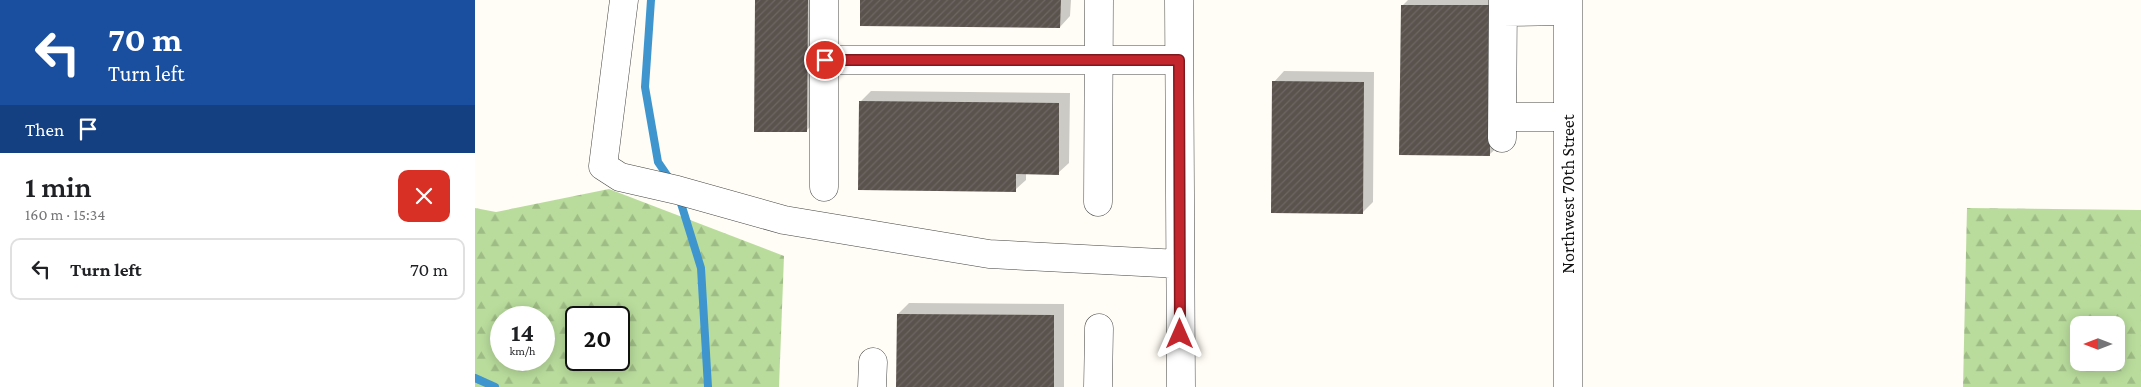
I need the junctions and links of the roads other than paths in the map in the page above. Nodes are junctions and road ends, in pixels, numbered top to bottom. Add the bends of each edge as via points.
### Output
1 (624, 0) edge
2 (824, 0) edge
3 (1099, 0) edge
4 (1179, 0) edge
5 (1503, 6) edge
6 (1568, 6) edge
7 (825, 60) junction
8 (1179, 60) junction
9 (1099, 61) junction
10 (1568, 117) junction
11 (824, 187) dead end
12 (1098, 202) dead end
13 (1179, 264) junction
14 (1099, 328) dead end
15 (1098, 387) edge
16 (1181, 387) edge
17 (1569, 387) edge

1 - 13 street via 603,166 620,177 784,220 989,254
2 - 7 street
3 - 9 street
4 - 8 street
5 - 6 street
5 - 10 street via 1503,127
6 - 10 street, Northwest 70th Street
7 - 9 street
7 - 11 street
8 - 9 street
8 - 13 street
9 - 12 street
10 - 17 street, Northwest 70th Street
13 - 16 street
14 - 15 street

